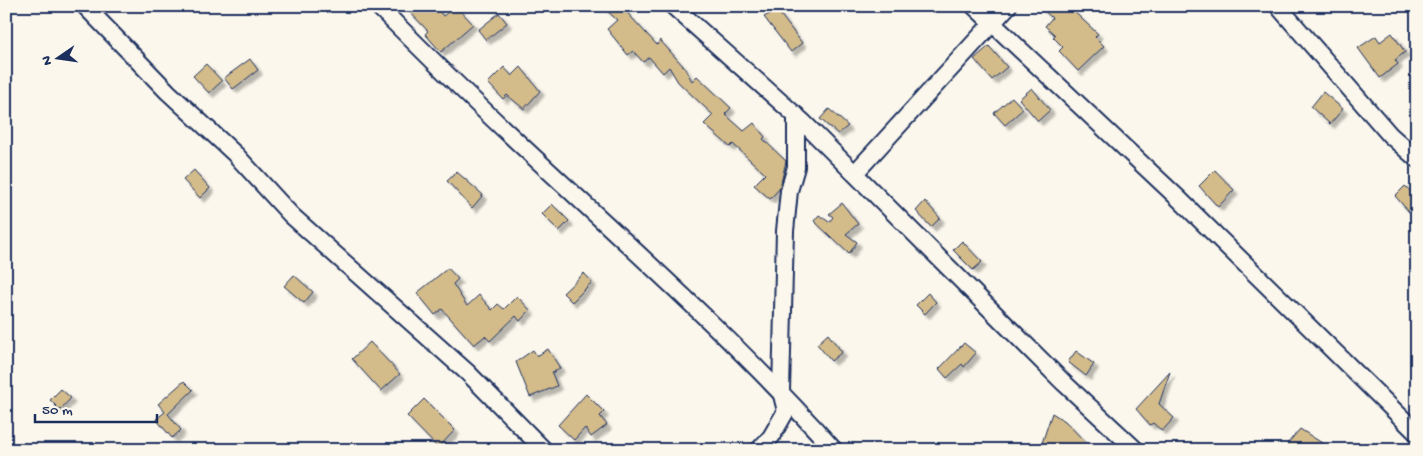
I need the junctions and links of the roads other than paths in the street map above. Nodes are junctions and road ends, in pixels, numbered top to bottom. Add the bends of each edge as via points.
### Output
1 (85, 6) edge
2 (378, 6) edge
3 (673, 6) edge
4 (974, 6) edge
5 (1008, 6) edge
6 (1278, 6) edge
7 (991, 24) junction
8 (796, 115) junction
9 (1417, 159) edge
10 (855, 174) junction
11 (781, 391) junction
12 (1417, 433) edge
13 (544, 450) edge
14 (759, 450) edge
15 (834, 450) edge
16 (1136, 450) edge

1 - 13 street via 291,214 468,373
2 - 11 street
3 - 8 street
4 - 7 street
5 - 7 street
6 - 9 street via 1390,135
7 - 10 street
7 - 12 street via 1178,198
8 - 10 street
8 - 11 street via 796,167 789,191 785,231
10 - 16 street via 1064,383
11 - 14 street via 786,411
11 - 15 street

